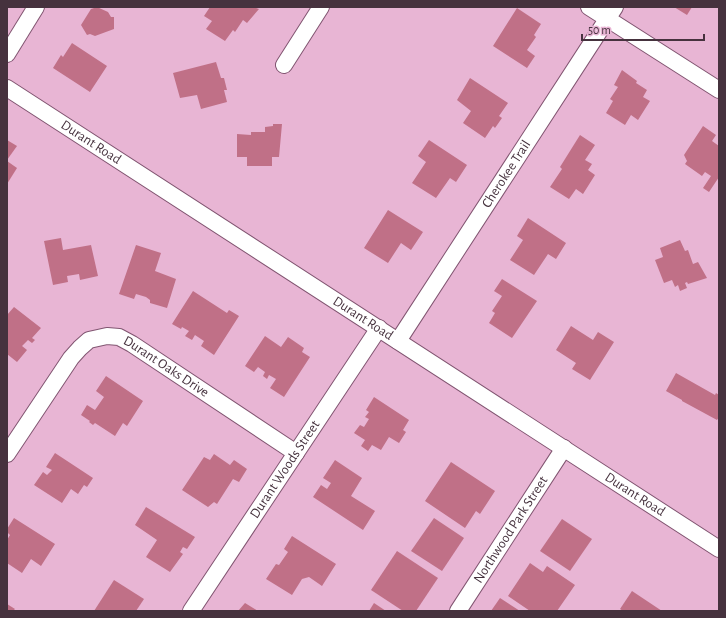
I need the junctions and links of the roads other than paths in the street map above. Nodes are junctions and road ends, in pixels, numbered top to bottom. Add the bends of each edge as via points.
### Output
1 (36, 7) edge
2 (321, 7) edge
3 (589, 7) edge
4 (612, 13) edge
5 (7, 54) edge
6 (284, 65) dead end
7 (7, 88) edge
8 (719, 90) edge
9 (379, 328) junction
10 (398, 341) junction
11 (564, 448) junction
12 (296, 453) junction
13 (7, 454) edge
14 (719, 549) edge
15 (191, 611) edge
16 (458, 611) edge

1 - 5 street
2 - 6 street
3 - 4 street
4 - 8 street
4 - 10 street, Cherokee Trail
7 - 9 street, Durant Road
9 - 10 street, Durant Road
9 - 12 street, Durant Woods Street
10 - 11 street, Durant Road
11 - 14 street, Durant Road
11 - 16 street, Northwood Park Street
12 - 13 street, Durant Oaks Drive via 132,344 119,337 107,336 89,340 71,358
12 - 15 street, Durant Woods Street

